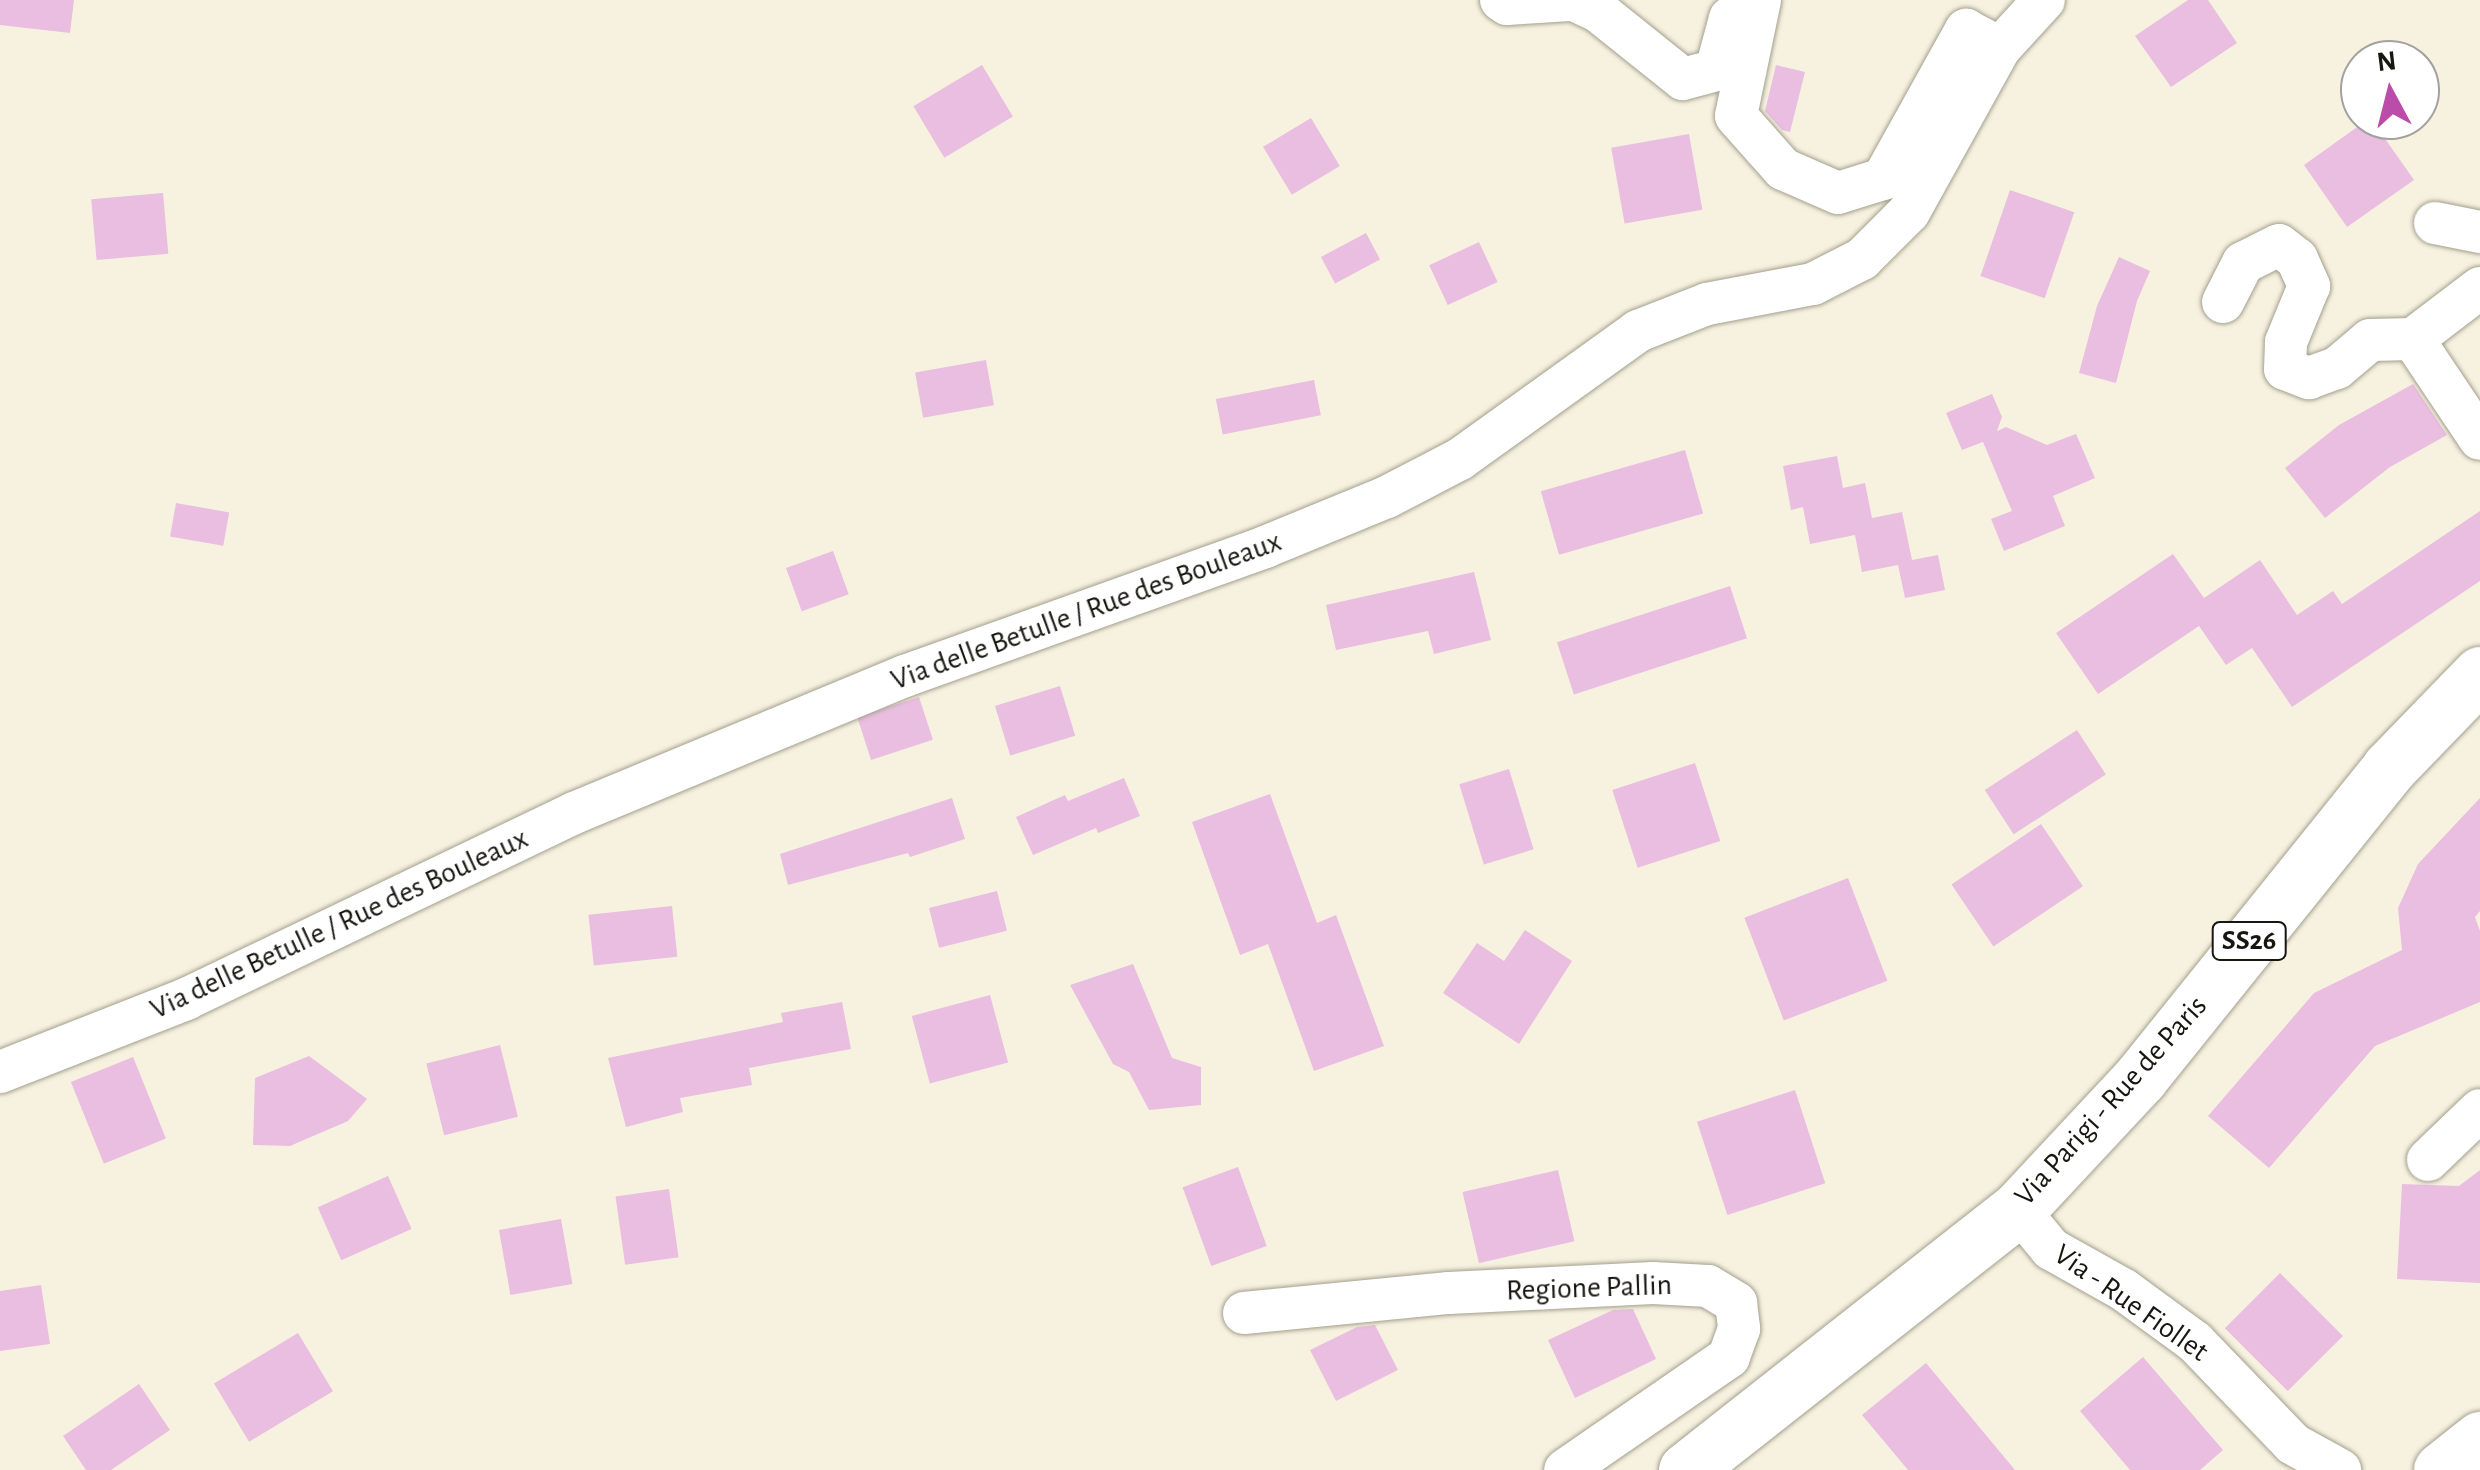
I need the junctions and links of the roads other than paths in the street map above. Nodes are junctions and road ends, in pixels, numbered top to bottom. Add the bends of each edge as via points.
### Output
1 (1501, 0) edge
2 (1572, 0) edge
3 (2044, 0) edge
4 (1758, 6) edge
5 (2000, 48) junction
6 (2435, 223) dead end
7 (2480, 232) edge
8 (2480, 288) edge
9 (2223, 302) dead end
10 (2413, 339) junction
11 (2480, 439) edge
12 (2480, 674) edge
13 (0, 1072) edge
14 (2480, 1110) edge
15 (2428, 1160) dead end
16 (2018, 1209) junction
17 (1244, 1314) dead end
18 (2480, 1440) edge
19 (1565, 1470) edge
20 (1686, 1470) edge
21 (2340, 1470) edge
22 (2441, 1470) edge

1 - 2 street
2 - 4 street via 1598,11 1683,79 1716,70 1730,18
3 - 5 street, Via delle Betulle / Rue des Bouleaux
4 - 5 street via 1736,116 1783,169 1838,193 1883,179 1966,30
5 - 13 street, Via delle Betulle / Rue des Bouleaux via 1909,212 1862,260 1812,284 1707,304 1638,331 1460,459 1386,497 905,676 574,813 186,1000
6 - 7 street
8 - 10 street
9 - 10 street via 2243,263 2279,245 2297,259 2309,286 2286,342 2286,368 2309,378 2337,368 2370,340
10 - 11 street
12 - 16 main road, Via Parigi - Rue de Paris / SS26 via 2389,768 2140,1078
14 - 15 street
16 - 20 main road, Via Parigi - Rue de Paris / SS26
16 - 21 street, Via - Rue Fiollet via 2051,1249 2124,1290 2195,1342 2293,1444
17 - 19 street, Regione Pallin via 1653,1282 1708,1286 1736,1303 1739,1329 1729,1357
18 - 22 main road

